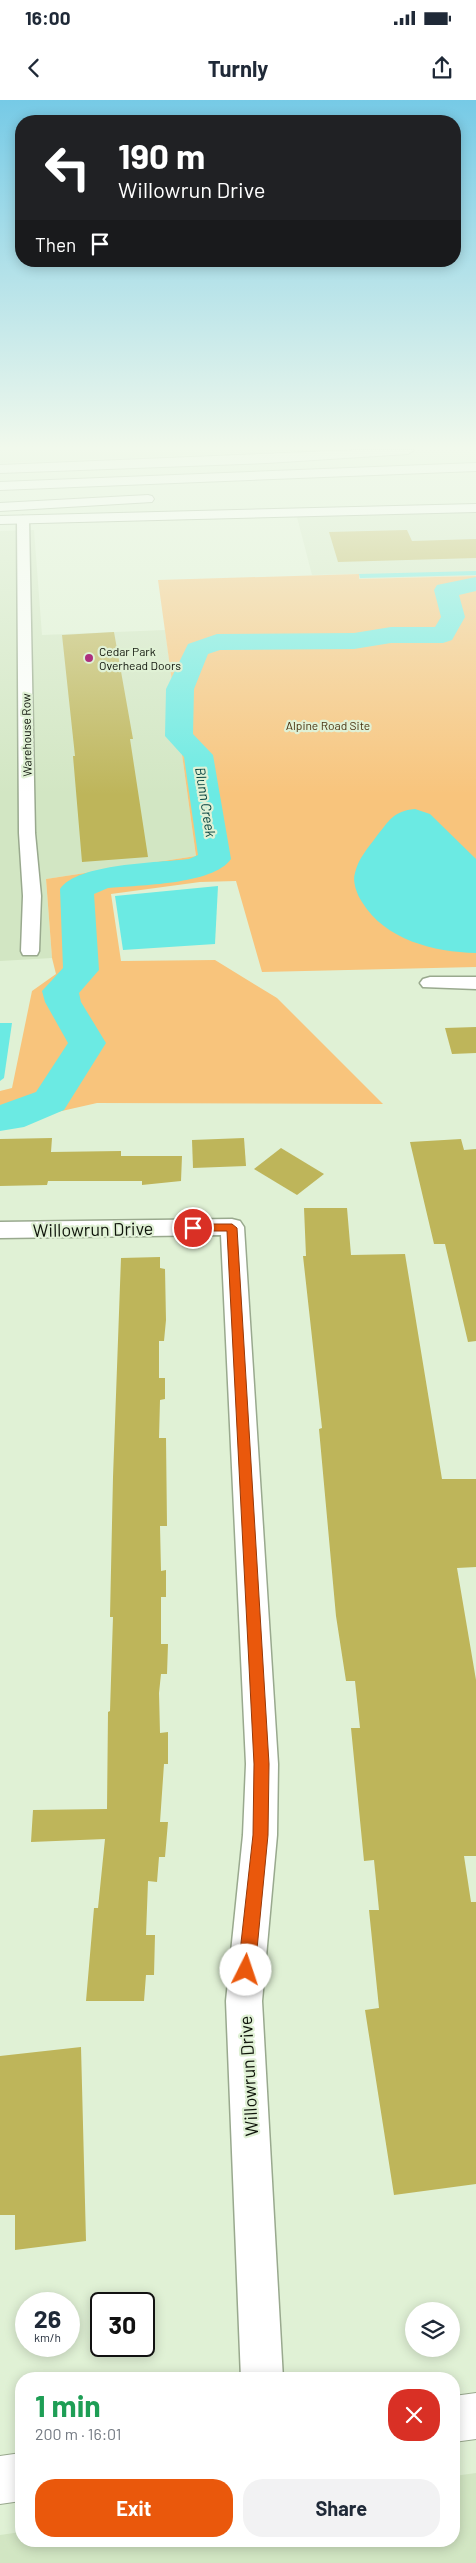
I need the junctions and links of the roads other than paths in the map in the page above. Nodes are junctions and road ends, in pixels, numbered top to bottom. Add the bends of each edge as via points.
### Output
1 (24, 565) edge
2 (30, 951) dead end
3 (430, 983) dead end
4 (476, 983) edge
5 (0, 1230) edge
6 (262, 2372) edge
7 (476, 2416) edge
8 (460, 2418) edge
9 (15, 2478) edge
10 (0, 2480) edge

1 - 2 street, Warehouse Row via 27,833 32,896
3 - 4 street
5 - 6 street, Willowrun Drive via 232,1228 262,1764 260,1835 244,2001
7 - 8 main road
9 - 10 main road

